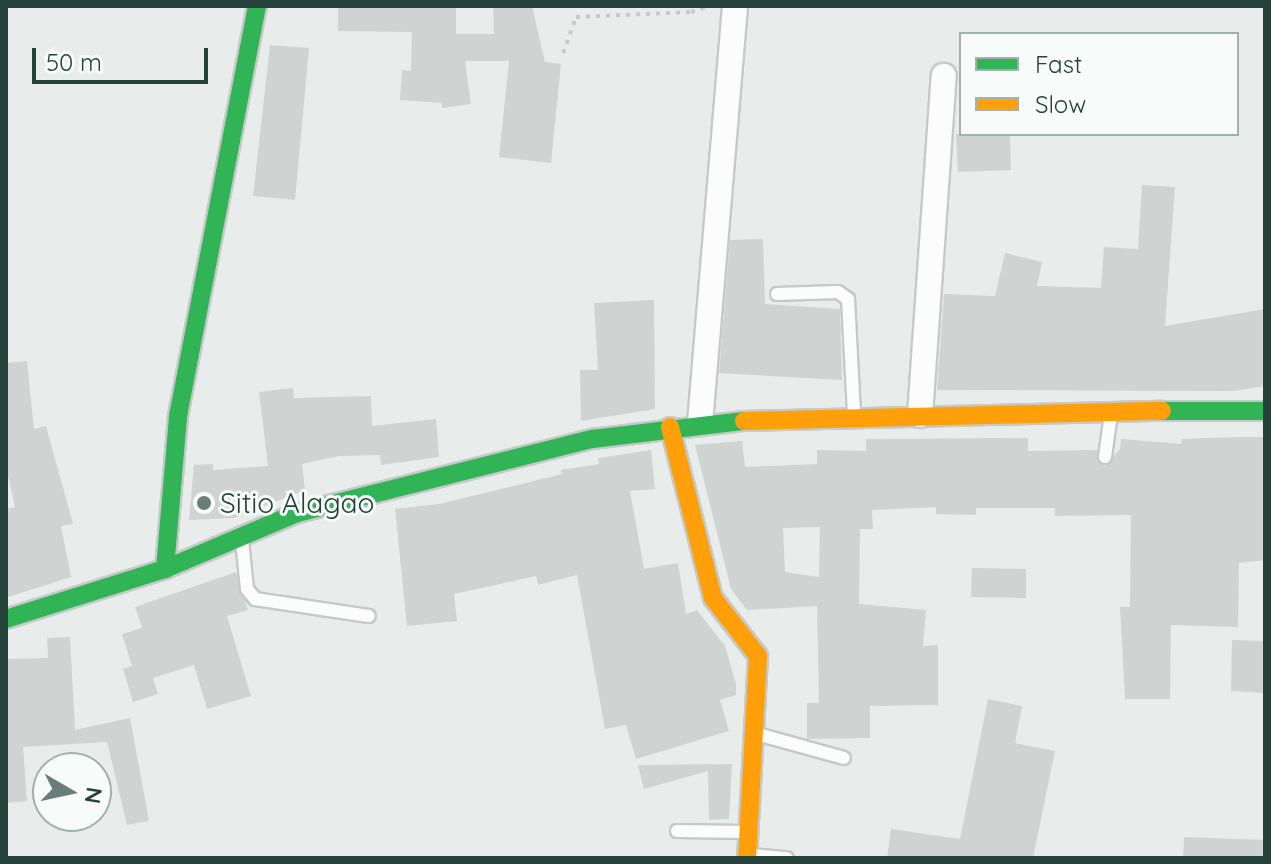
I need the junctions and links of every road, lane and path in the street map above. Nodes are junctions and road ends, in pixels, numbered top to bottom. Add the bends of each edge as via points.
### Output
1 (257, 6) edge
2 (709, 6) edge
3 (735, 6) edge
4 (563, 53) dead end
5 (944, 76) dead end
6 (777, 294) dead end
7 (1112, 411) junction
8 (1265, 411) edge
9 (920, 415) junction
10 (855, 417) junction
11 (700, 423) junction
12 (670, 427) junction
13 (1105, 457) dead end
14 (242, 536) junction
15 (165, 569) junction
16 (369, 616) dead end
17 (6, 619) edge
18 (757, 734) junction
19 (844, 758) dead end
20 (677, 831) dead end
21 (749, 832) junction
22 (748, 856) edge
23 (787, 858) edge

1 - 15 street via 178,416
2 - 4 path via 691,12 576,17
3 - 11 street
5 - 9 street
6 - 10 lane via 838,292 848,299
7 - 8 street
7 - 9 street
7 - 13 lane
9 - 10 street
10 - 11 street
11 - 12 street
12 - 14 street via 592,439 297,513
12 - 18 street via 713,598 758,656
14 - 15 street
14 - 16 lane via 247,589 255,599
15 - 17 street
18 - 19 lane
18 - 21 street
20 - 21 lane
21 - 22 street
22 - 23 lane

